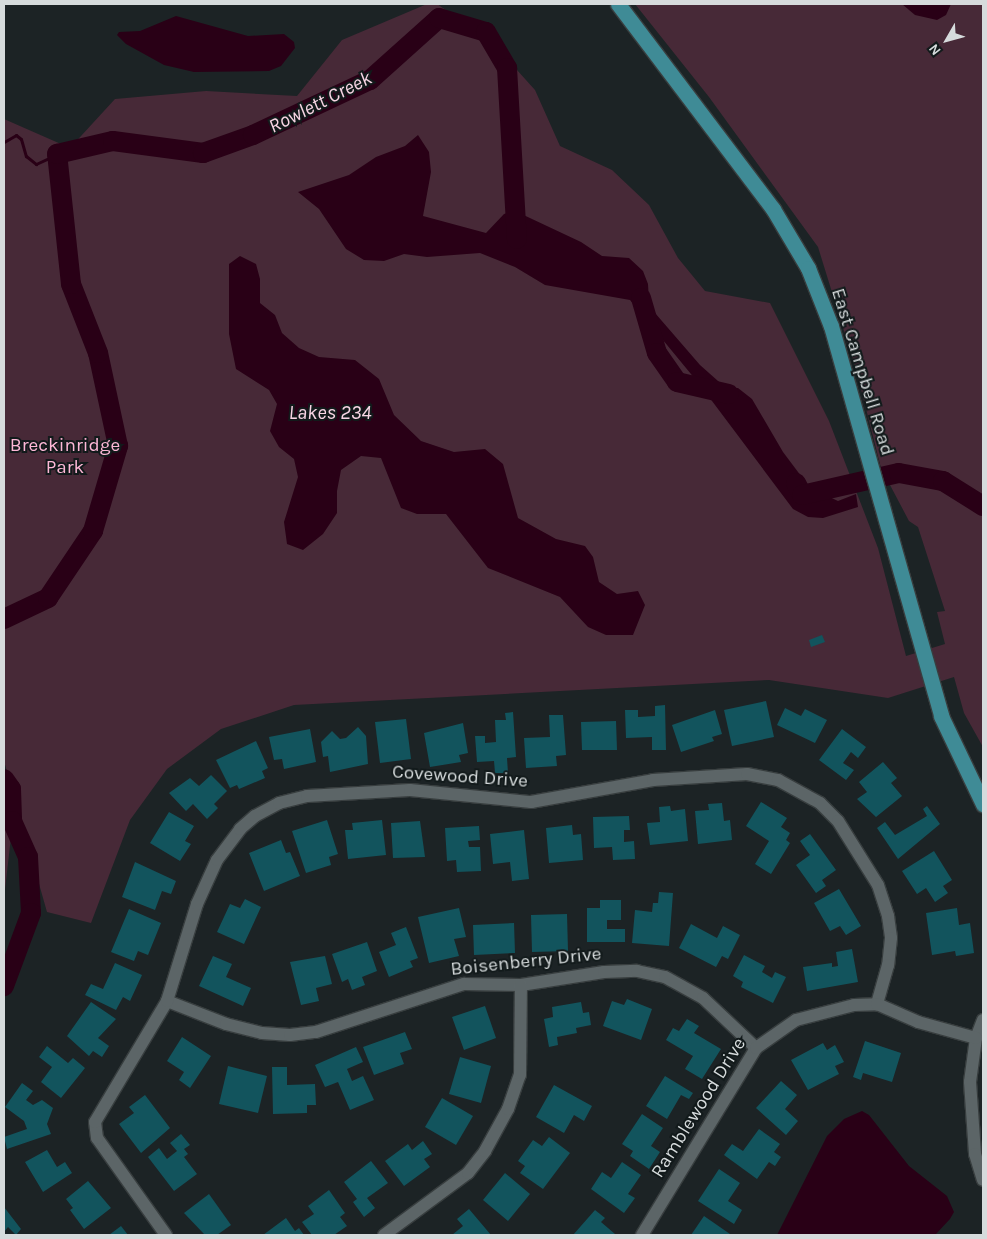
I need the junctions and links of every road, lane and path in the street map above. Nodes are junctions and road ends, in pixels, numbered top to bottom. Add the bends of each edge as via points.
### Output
1 (618, 4) edge
2 (983, 804) edge
3 (521, 985) junction
4 (167, 1001) junction
5 (877, 1004) junction
6 (983, 1020) edge
7 (976, 1038) junction
8 (756, 1048) junction
9 (983, 1180) edge
10 (166, 1235) edge
11 (384, 1235) edge
12 (642, 1235) edge

1 - 2 main road, East Campbell Road via 773,209 795,244 831,326 941,716
3 - 4 street, Boisenberry Drive via 464,984 316,1032 290,1035 262,1033 226,1024
3 - 8 street, Boisenberry Drive via 604,972 652,974 682,985 703,998
3 - 11 street via 520,1074 508,1109 485,1151 468,1173
4 - 5 street, Covewood Drive via 197,904 217,860 240,829 279,803 307,796 410,790 531,802 624,783 747,774 778,780 820,803 838,821 878,885 891,938 888,965
4 - 10 street, Covewood Drive via 148,1037 98,1114 95,1129 102,1146
5 - 7 street via 918,1022
5 - 8 street, Ramblewood Drive via 814,1013 796,1020
6 - 7 street
7 - 9 street via 970,1082 970,1120
8 - 12 street, Ramblewood Drive

